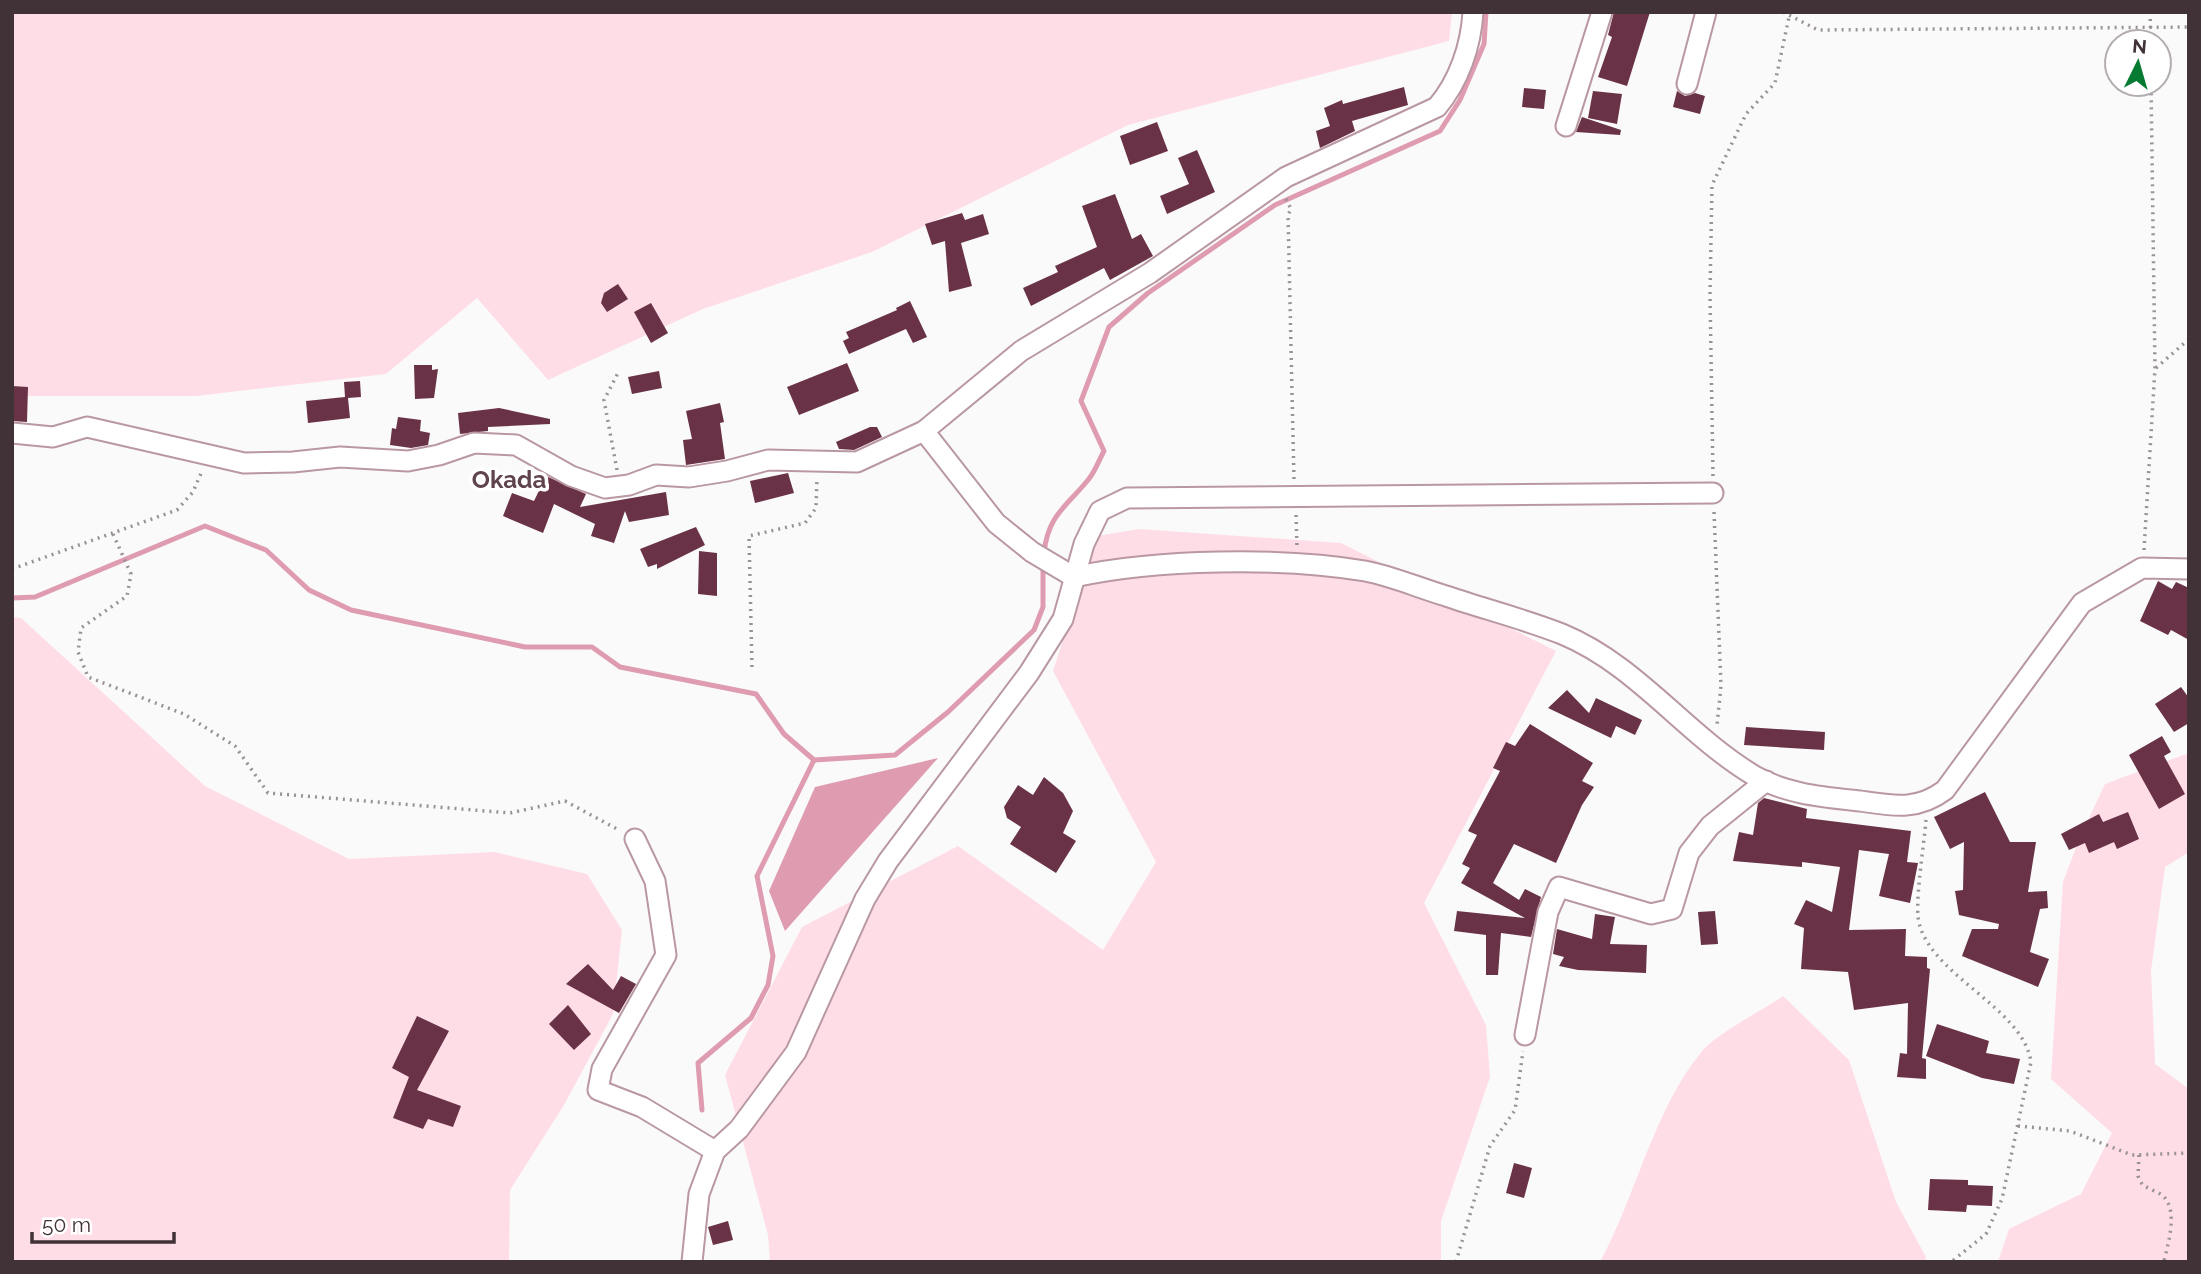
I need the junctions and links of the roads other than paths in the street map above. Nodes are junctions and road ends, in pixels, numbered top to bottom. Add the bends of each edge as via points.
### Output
1 (1473, 12) edge
2 (1602, 12) edge
3 (1706, 12) edge
4 (1687, 84) dead end
5 (1566, 126) dead end
6 (924, 431) junction
7 (12, 433) edge
8 (1713, 492) road end
9 (2189, 569) edge
10 (1074, 578) junction
11 (1766, 781) junction
12 (635, 839) road end
13 (1525, 1035) road end
14 (715, 1151) junction
15 (692, 1262) edge

1 - 6 street via 1465,56 1437,107 1286,177 1150,273 1021,351
2 - 5 street
3 - 4 street
6 - 7 street via 857,462 768,460 689,477 656,475 605,488 571,476 516,445 474,443 408,461 340,457 244,463 87,427 52,436
6 - 10 street via 996,523
8 - 10 street via 1127,498 1100,511
9 - 11 street via 2142,568 2082,603 1980,746 1945,790 1928,802 1905,807 1820,797
10 - 11 street via 1107,570 1297,562 1367,571 1598,650 1708,742
10 - 14 street via 1063,619 1029,673 888,861 865,899 796,1052 739,1129
11 - 13 street via 1710,825 1689,853 1672,909 1651,914 1559,887 1548,912
12 - 14 street via 655,881 666,955 602,1069 598,1090 642,1107
14 - 15 street via 699,1194

